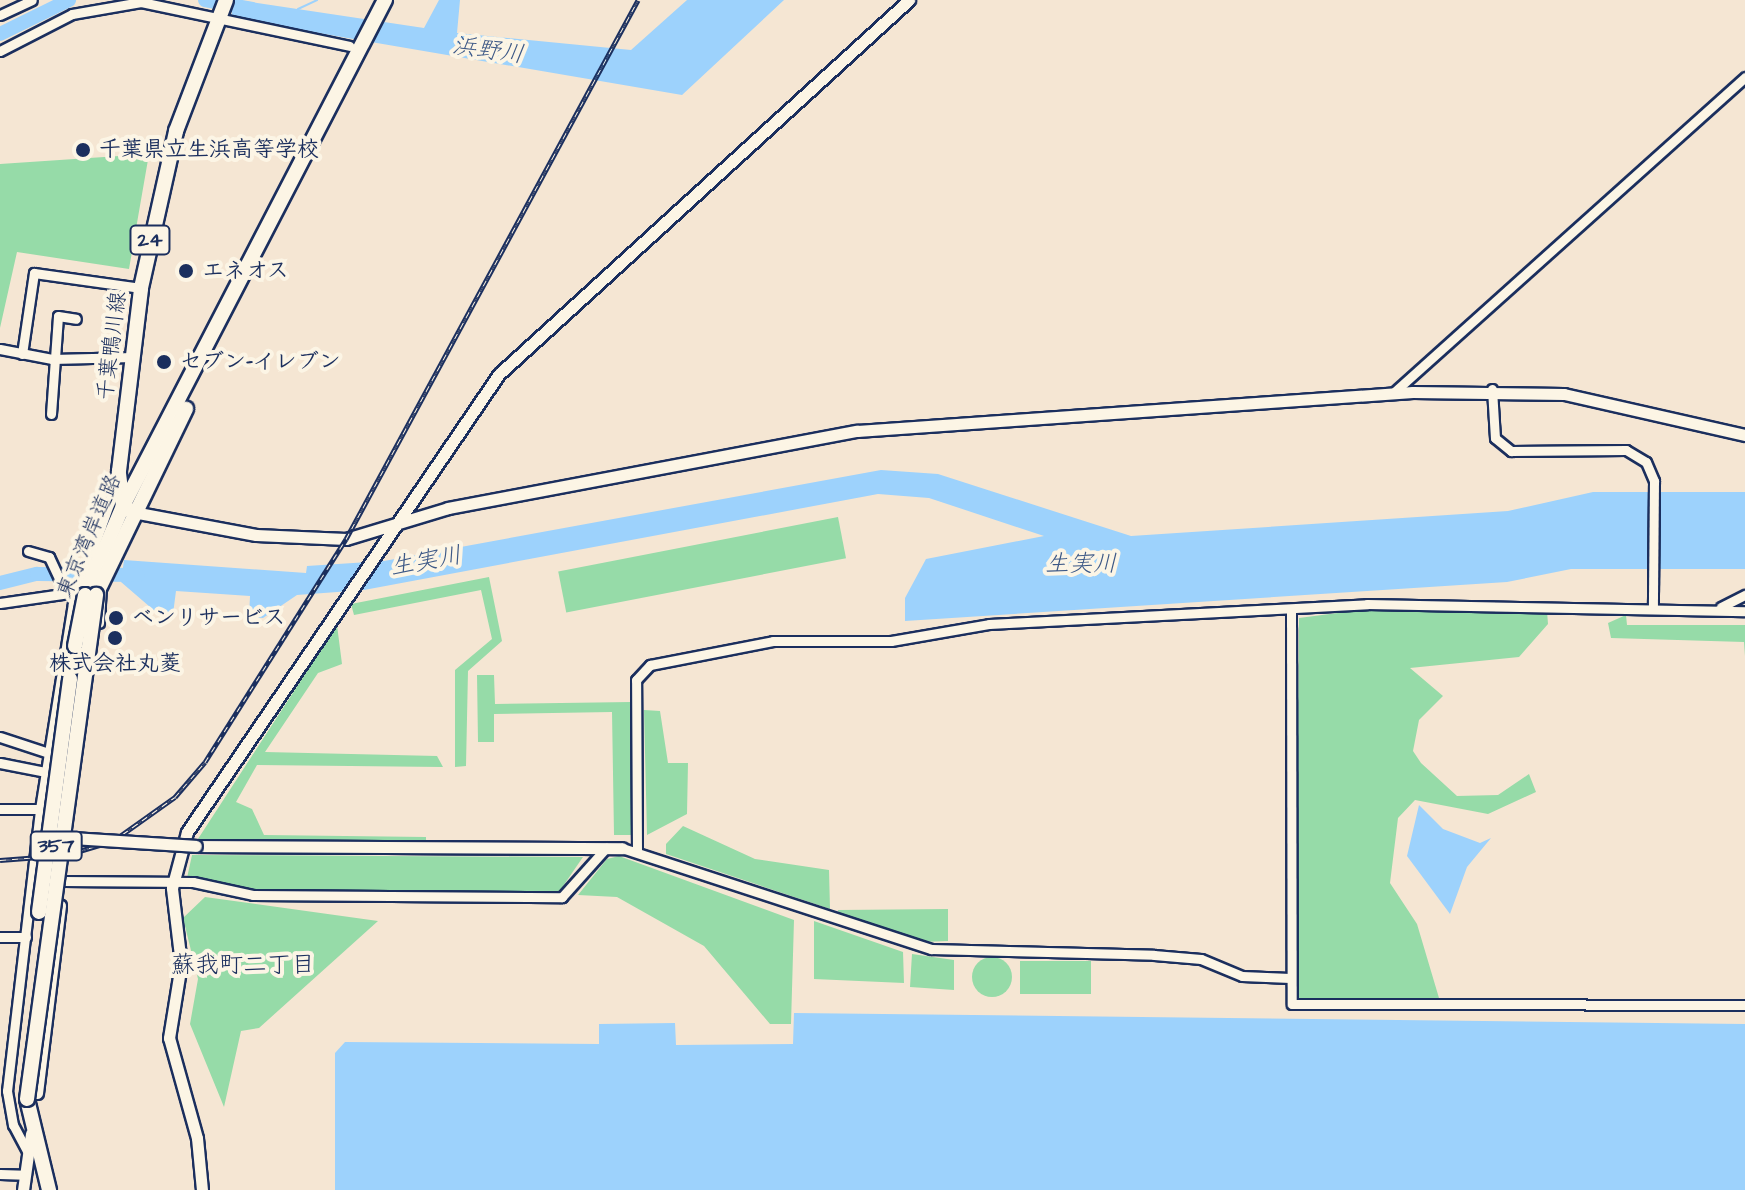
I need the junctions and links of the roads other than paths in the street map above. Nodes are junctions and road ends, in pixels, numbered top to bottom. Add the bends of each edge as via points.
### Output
1 (32, 0) edge
2 (226, 0) edge
3 (385, 0) edge
4 (395, 0) edge
5 (909, 0) edge
6 (0, 15) edge
7 (381, 17) junction
8 (219, 18) junction
9 (361, 45) junction
10 (0, 51) edge
11 (1745, 77) edge
12 (141, 288) junction
13 (76, 319) dead end
14 (0, 349) edge
15 (22, 354) junction
16 (133, 357) junction
17 (52, 359) junction
18 (1492, 389) junction
19 (1393, 393) junction
20 (51, 414) dead end
21 (1745, 435) edge
22 (119, 471) junction
23 (128, 509) junction
24 (387, 532) junction
25 (103, 550) junction
26 (28, 551) dead end
27 (78, 588) junction
28 (98, 588) junction
29 (64, 589) junction
30 (1745, 595) edge
31 (0, 603) edge
32 (1653, 606) junction
33 (1718, 608) junction
34 (1291, 609) junction
35 (1745, 611) edge
36 (99, 623) joint
37 (0, 737) edge
38 (49, 753) junction
39 (0, 763) edge
40 (46, 772) junction
41 (0, 809) edge
42 (40, 809) junction
43 (52, 837) junction
44 (606, 848) junction
45 (622, 848) joint
46 (637, 851) junction
47 (63, 881) junction
48 (173, 883) junction
49 (0, 937) edge
50 (26, 937) junction
51 (1290, 978) junction
52 (1745, 1005) edge
53 (27, 1097) junction
54 (31, 1134) junction
55 (27, 1151) junction
56 (0, 1174) edge
57 (24, 1175) junction
58 (23, 1190) edge
59 (40, 1190) edge
60 (49, 1190) edge
61 (202, 1190) edge

1 - 6 street
2 - 8 main road, 千葉鴨川線 / 24
3 - 7 main road, 東京湾岸道路 / 357
4 - 7 main road, 東京湾岸道路 / 357
5 - 24 street via 499,374
7 - 9 main road, 東京湾岸道路 / 357
8 - 9 street
8 - 10 street via 141,2 108,4 39,27
8 - 12 main road, 千葉鴨川線 / 24 via 176,131
9 - 23 main road, 東京湾岸道路 / 357
11 - 19 street
12 - 15 street via 34,273
12 - 16 main road, 千葉鴨川線 / 24
13 - 17 street via 58,316
14 - 15 street
15 - 17 street
16 - 17 street
16 - 22 main road, 千葉鴨川線 / 24
17 - 20 street
18 - 19 street
18 - 21 street via 1614,402
18 - 32 street via 1495,438 1511,451 1626,450 1646,462 1654,489
19 - 24 street via 857,431 448,508
22 - 23 main road, 千葉鴨川線 / 24
22 - 25 street
23 - 24 street via 312,541
23 - 25 main road, 東京湾岸道路 / 357
24 - 48 street via 187,832
25 - 27 street
25 - 28 main road, 東京湾岸道路 / 357
25 - 43 main road, 東京湾岸道路 / 357, bridge via 81,609
26 - 29 street via 49,557
27 - 29 street
27 - 38 street
28 - 36 street
28 - 43 main road, 東京湾岸道路 / 357, bridge
29 - 31 street
30 - 33 street
32 - 33 street
32 - 34 street
33 - 35 street
34 - 46 street via 989,624 891,641 773,641 650,665 636,680
34 - 51 street
36 - 47 street
37 - 38 street
38 - 40 street
39 - 40 street
40 - 42 street
41 - 42 street
42 - 50 street
43 - 44 street, bridge via 196,846
43 - 53 main road, 東京湾岸道路 / 357, bridge
44 - 45 street
44 - 48 street via 562,897 253,895
45 - 46 street
46 - 51 street via 931,949 1154,955 1201,959 1242,976
47 - 48 street
47 - 53 street
48 - 61 street via 181,964 169,1038 197,1138
49 - 50 street
50 - 55 street via 7,1091
51 - 52 street via 1292,1004
53 - 54 main road, 東京湾岸道路 / 357
53 - 55 main road, 東京湾岸道路 / 357
54 - 55 street
54 - 60 main road, 東京湾岸道路 / 357
55 - 57 street
55 - 59 main road, 東京湾岸道路 / 357
56 - 57 street
57 - 58 street

